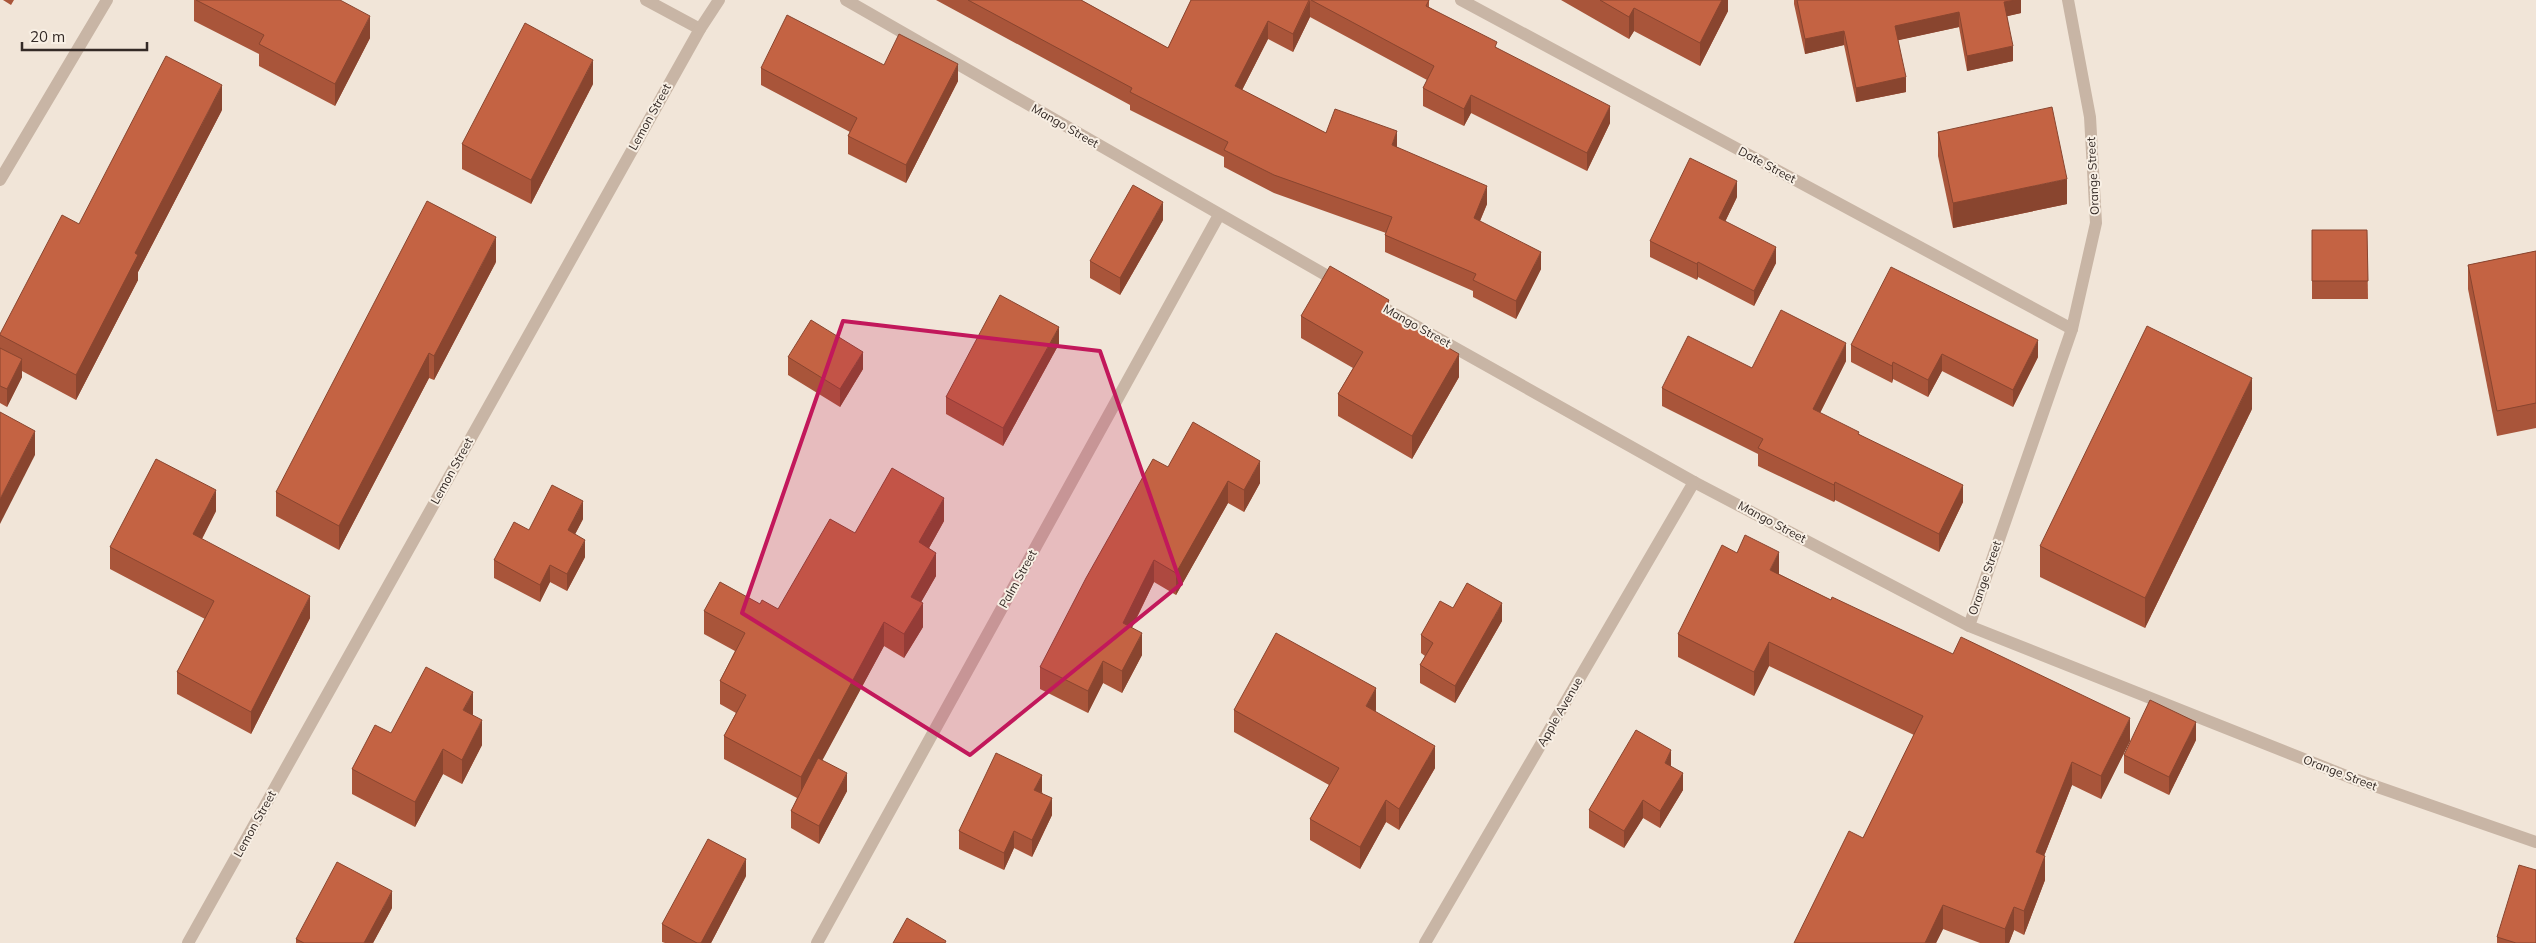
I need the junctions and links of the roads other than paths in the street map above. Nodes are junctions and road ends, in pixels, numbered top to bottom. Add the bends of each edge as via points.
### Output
1 (107, 0) edge
2 (646, 0) edge
3 (719, 0) edge
4 (846, 0) edge
5 (1461, 0) edge
6 (2068, 0) edge
7 (700, 29) junction
8 (0, 180) edge
9 (1218, 215) junction
10 (1348, 288) edge
11 (1366, 298) edge
12 (2072, 329) junction
13 (1694, 482) junction
14 (1969, 626) junction
15 (2536, 842) edge
16 (188, 943) edge
17 (818, 943) edge
18 (1425, 943) edge

1 - 8 street
2 - 7 street
3 - 7 street, Lemon Street
4 - 9 street, Mango Street
5 - 12 street, Date Street
6 - 12 street, Orange Street via 2090,117 2096,223
7 - 16 street, Lemon Street
9 - 10 street, Mango Street
9 - 17 street, Palm Street
11 - 13 street, Mango Street
12 - 14 street, Orange Street
13 - 14 street, Mango Street
13 - 18 street, Apple Avenue
14 - 15 street, Orange Street via 2348,777

